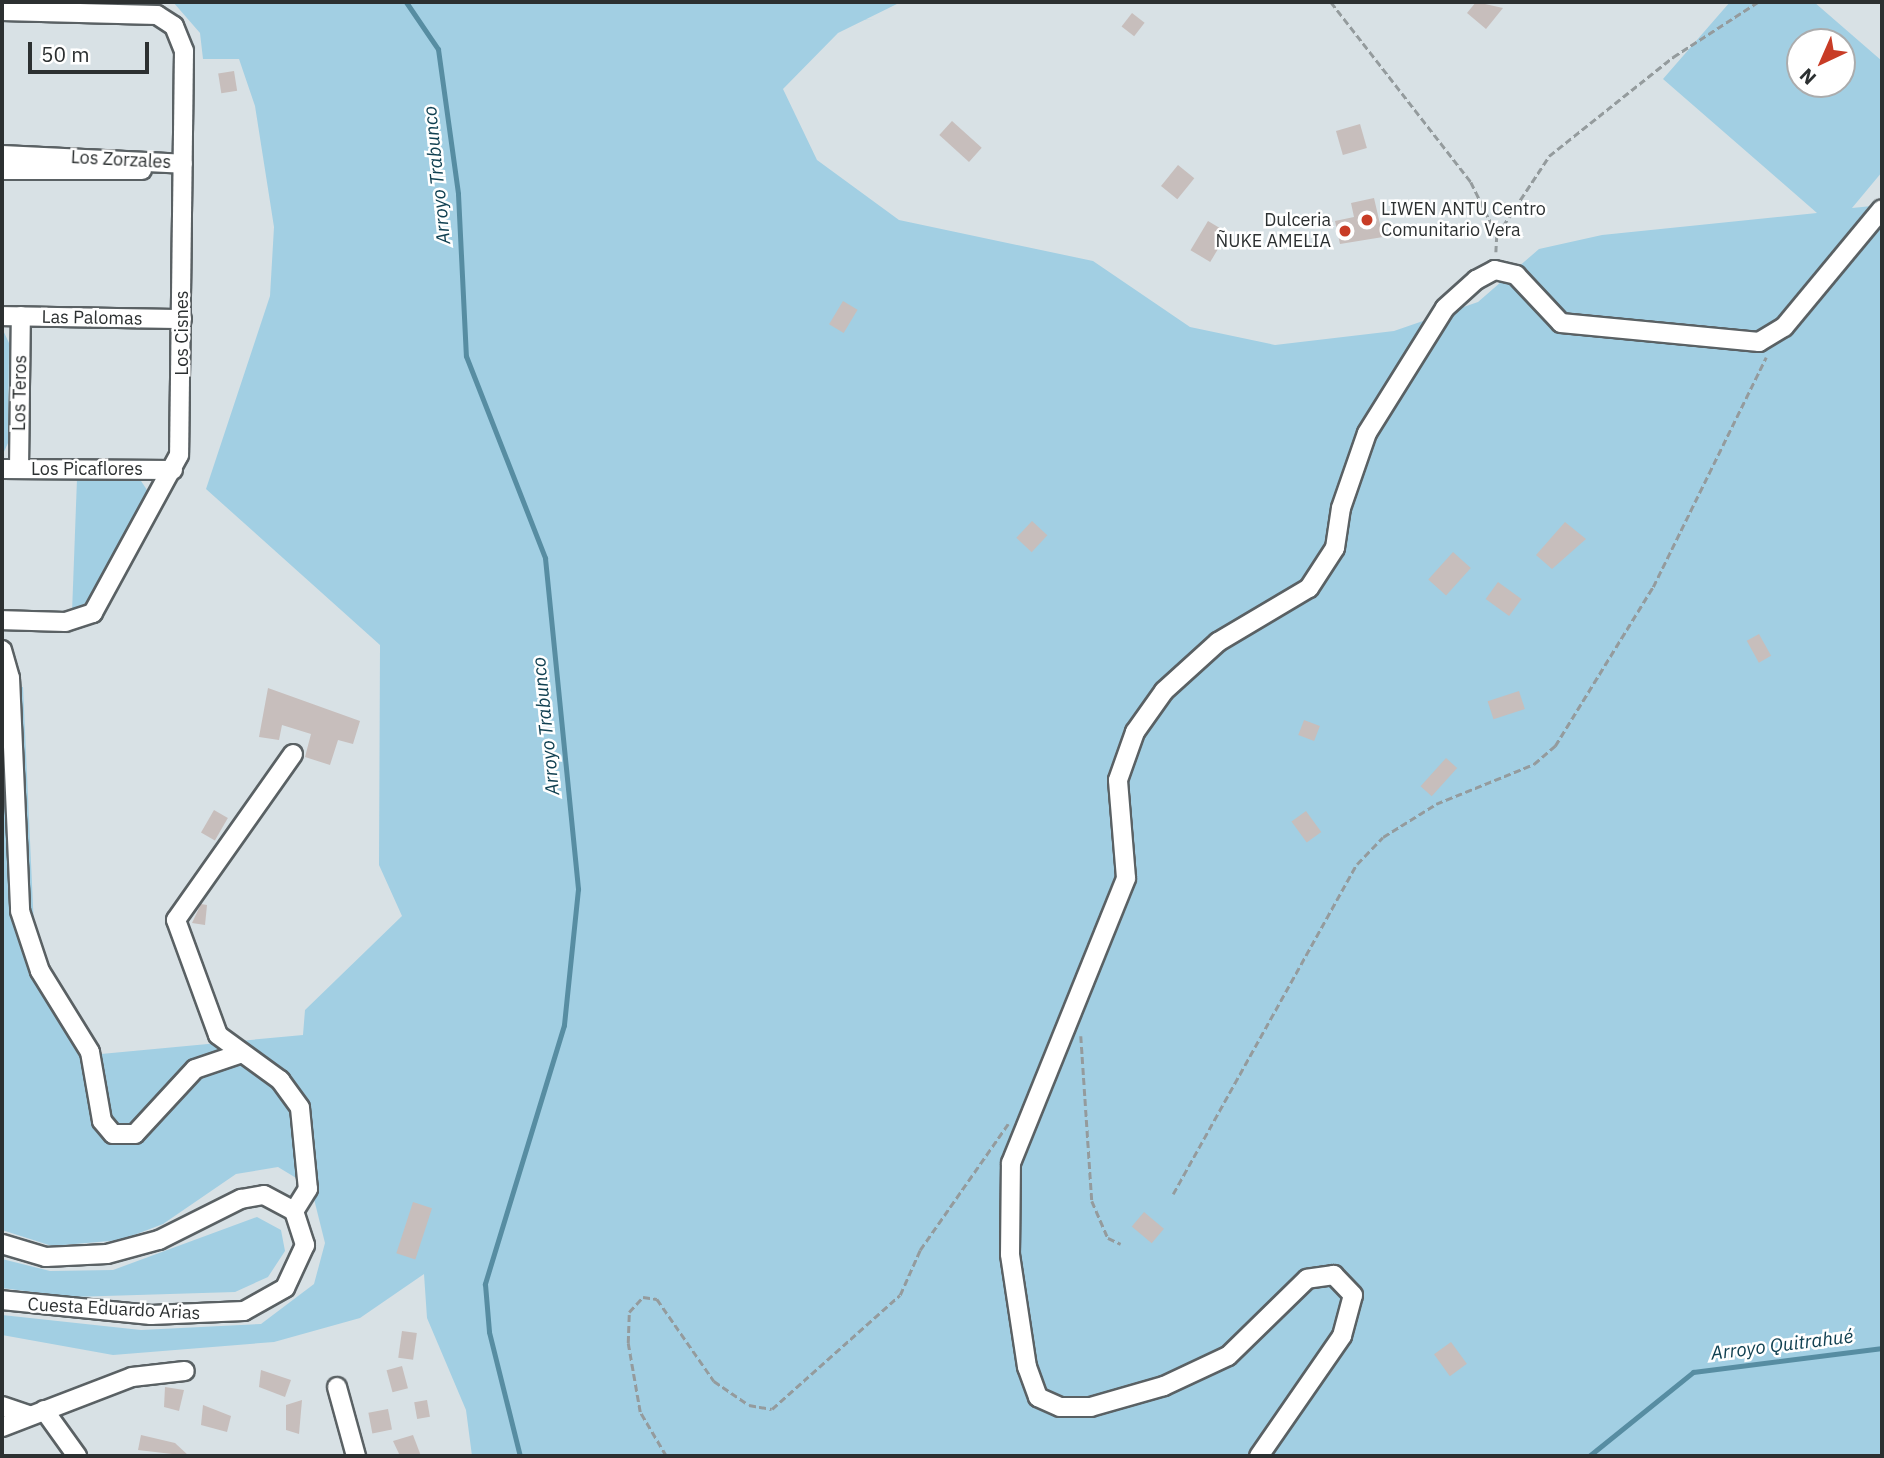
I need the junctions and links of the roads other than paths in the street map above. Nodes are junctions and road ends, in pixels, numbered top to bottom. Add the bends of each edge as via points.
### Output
1 (2, 11) edge
2 (2, 155) edge
3 (183, 164) junction
4 (2, 170) edge
5 (1882, 209) edge
6 (2, 316) edge
7 (21, 316) junction
8 (182, 319) junction
9 (10, 469) edge
10 (173, 470) junction
11 (2, 621) edge
12 (2, 650) edge
13 (293, 754) dead end
14 (239, 1054) junction
15 (294, 1211) junction
16 (2, 1244) edge
17 (2, 1300) edge
18 (185, 1371) dead end
19 (337, 1387) dead end
20 (2, 1406) edge
21 (36, 1413) junction
22 (2, 1427) edge
23 (77, 1456) edge
24 (356, 1456) edge
25 (1259, 1456) edge

1 - 3 street, Los Cisnes via 149,14 174,26 184,51
2 - 3 street, Los Zorzales
3 - 4 street, Los Zorzales via 160,170
3 - 8 street, Los Cisnes
5 - 25 street via 1778,332 1737,344 1561,323 1516,275 1495,270 1445,308 1367,433 1341,508 1335,548 1309,588 1218,642 1164,691 1135,732 1118,780 1126,878 1011,1163 1010,1254 1032,1386 1060,1408 1091,1407 1164,1386 1228,1356 1307,1279 1334,1275 1353,1295 1342,1336
6 - 7 street, Las Palomas
7 - 8 street, Las Palomas
7 - 9 street, Los Teros
8 - 10 street, Los Cisnes via 182,438
9 - 10 street, Los Picaflores
10 - 11 street, Los Cisnes via 87,617
12 - 14 street via 10,678 24,927 40,971 90,1052 103,1121 113,1134 135,1134 195,1069
13 - 14 street via 176,920 213,1026
14 - 15 street via 280,1080 300,1108 308,1189
15 - 16 street via 276,1197 252,1195 159,1240 92,1257 46,1257
15 - 17 street, Cuesta Eduardo Arias via 304,1233 299,1268 276,1297 255,1308 171,1315
18 - 21 street via 145,1374
19 - 24 street
20 - 21 street
21 - 22 street
21 - 23 street

